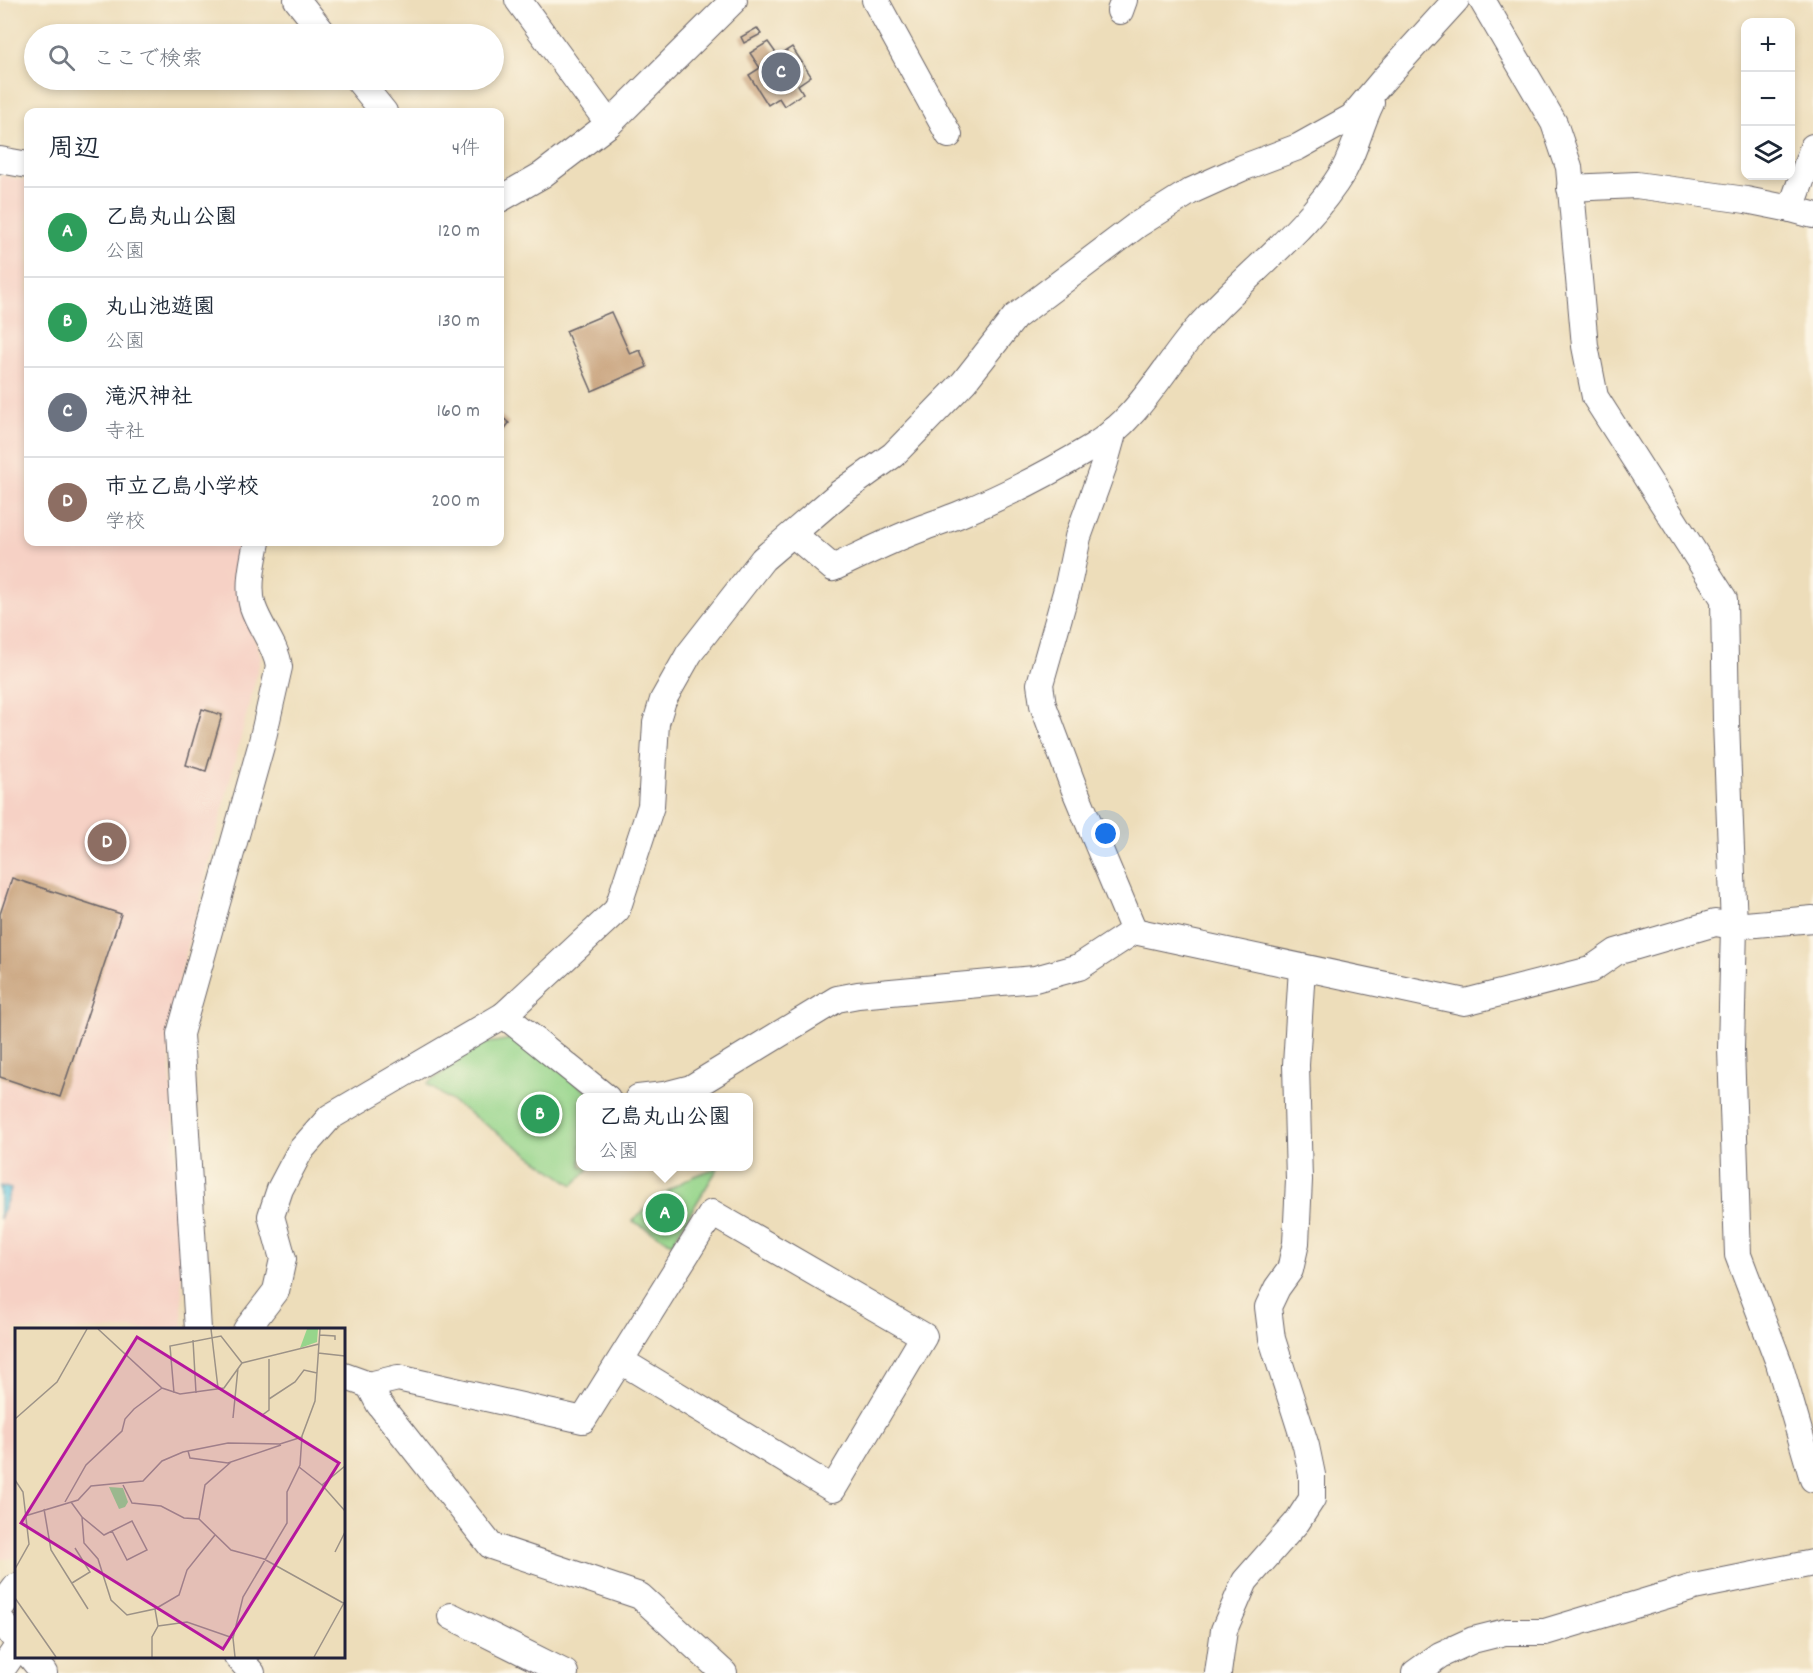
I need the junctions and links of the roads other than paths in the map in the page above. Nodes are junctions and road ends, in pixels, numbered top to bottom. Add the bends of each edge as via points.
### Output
1 (297, 0) edge
2 (518, 0) edge
3 (875, 0) edge
4 (1456, 0) edge
5 (1482, 0) edge
6 (728, 2) edge
7 (316, 24) edge
8 (1384, 79) junction
9 (366, 90) edge
10 (381, 108) edge
11 (609, 124) junction
12 (949, 135) dead end
13 (1813, 147) edge
14 (0, 160) edge
15 (24, 164) edge
16 (1570, 188) junction
17 (504, 197) edge
18 (1802, 212) edge
19 (1114, 430) junction
20 (792, 534) junction
21 (256, 546) edge
22 (1813, 920) edge
23 (1734, 926) junction
24 (1134, 931) junction
25 (1302, 968) junction
26 (504, 1015) junction
27 (601, 1093) edge
28 (672, 1093) edge
29 (198, 1328) edge
30 (247, 1328) edge
31 (621, 1360) junction
32 (345, 1376) edge
33 (369, 1385) junction
34 (1813, 1479) edge
35 (1813, 1563) edge
36 (15, 1588) edge
37 (0, 1608) edge
38 (451, 1616) dead end
39 (0, 1619) edge
40 (15, 1639) edge
41 (15, 1650) edge
42 (32, 1658) edge
43 (239, 1658) edge
44 (0, 1672) edge
45 (44, 1673) edge
46 (252, 1673) edge
47 (565, 1673) edge
48 (724, 1673) edge
49 (1218, 1673) edge
50 (1415, 1673) edge

1 - 7 street
2 - 11 street
3 - 12 street
4 - 8 street
5 - 16 street via 1554,123 1569,167
6 - 11 street
8 - 19 street via 1363,119 1357,145 1324,198 1196,330 1130,417
8 - 20 street via 1352,117 1298,147 1191,191 1137,225 1023,310 964,382 893,455
9 - 10 street
11 - 17 street via 542,175
13 - 18 street
14 - 15 street
16 - 18 street via 1636,185
16 - 23 street via 1585,346 1595,397 1724,599
19 - 20 street via 1051,470 833,568
19 - 24 street via 1078,537 1040,684 1043,705 1074,788
20 - 26 street via 763,559 709,627 663,700 656,723 651,806 617,910
21 - 29 street via 251,584 253,607 279,668 180,1034
22 - 23 street
23 - 25 street via 1715,923 1616,952 1590,969 1466,1002
23 - 34 street via 1731,1049 1738,1255 1779,1363
24 - 25 street
24 - 28 street via 1079,967 1035,979 837,999 691,1088
25 - 49 street via 1296,1065 1296,1243 1290,1270 1268,1307 1272,1339 1306,1446 1312,1499 1298,1522 1245,1581 1224,1630
26 - 27 street
26 - 30 street via 330,1117 300,1151 271,1216 283,1258 276,1291
31 - 31 street via 712,1213 924,1336 833,1489
31 - 33 street via 583,1420 399,1378
32 - 33 street
33 - 48 street via 379,1404 491,1546 640,1596
35 - 50 street via 1694,1587 1545,1632 1505,1632 1473,1640 1440,1655
36 - 37 street
38 - 47 street
39 - 40 street
41 - 44 street
42 - 45 street
43 - 46 street

